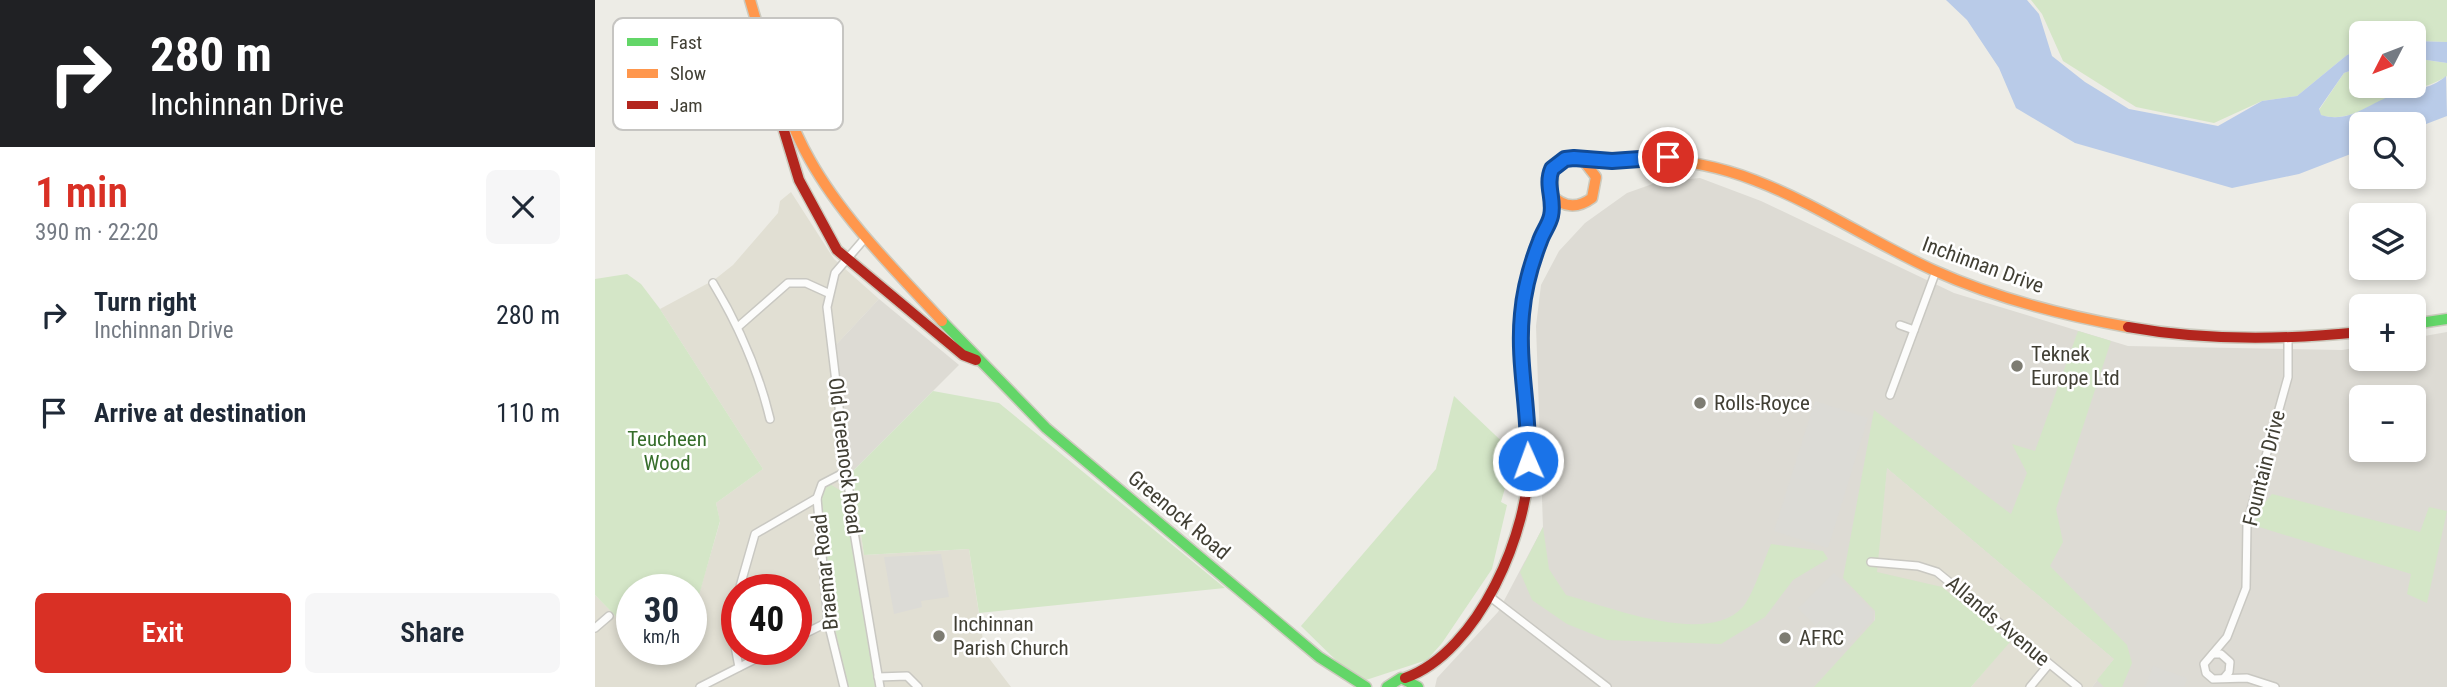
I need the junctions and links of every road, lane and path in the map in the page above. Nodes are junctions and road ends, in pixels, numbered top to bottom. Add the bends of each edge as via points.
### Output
1 (750, 0) edge
2 (756, 18) edge
3 (784, 130) edge
4 (797, 130) edge
5 (1582, 159) junction
6 (1612, 161) junction
7 (1597, 178) junction
8 (1551, 193) junction
9 (1570, 207) junction
10 (1551, 221) junction
11 (866, 237) junction
12 (846, 258) junction
13 (1936, 271) junction
14 (713, 283) dead end
15 (907, 283) junction
16 (828, 293) junction
17 (895, 301) junction
18 (2447, 319) edge
19 (2426, 322) edge
20 (1901, 325) dead end
21 (739, 326) junction
22 (1914, 330) junction
23 (2349, 333) edge
24 (2288, 337) junction
25 (978, 361) junction
26 (1891, 395) dead end
27 (770, 419) dead end
28 (847, 471) junction
29 (817, 498) junction
30 (1871, 562) dead end
31 (744, 574) edge
32 (1489, 596) junction
33 (609, 616) dead end
34 (828, 622) junction
35 (595, 628) edge
36 (812, 630) edge
37 (2227, 637) junction
38 (2213, 654) junction
39 (2229, 660) junction
40 (2049, 664) junction
41 (743, 665) edge
42 (739, 667) joint
43 (1425, 672) junction
44 (2206, 673) junction
45 (878, 677) junction
46 (1405, 678) junction
47 (2222, 678) junction
48 (2247, 678) junction
49 (1387, 686) edge
50 (700, 687) edge
51 (844, 687) edge
52 (880, 687) edge
53 (918, 687) edge
54 (1366, 687) edge
55 (1419, 687) edge
56 (1607, 687) edge
57 (2030, 687) edge
58 (2078, 687) edge
59 (2207, 687) edge
60 (2215, 687) edge
61 (2275, 687) edge

1 - 2 street, Greenock Road
3 - 12 street, Greenock Road via 799,180 818,221
4 - 11 street, Greenock Road via 810,160
5 - 6 street, Inchinnan Drive
5 - 7 street
5 - 8 street via 1565,159 1552,169
6 - 7 street
6 - 13 street, Inchinnan Drive via 1668,157 1750,174
7 - 9 street via 1592,198
8 - 9 street
8 - 10 street
9 - 10 street
10 - 32 street via 1528,278 1522,315 1529,446 1525,494 1515,543
11 - 12 street, Old Greenock Road
11 - 15 street, Greenock Road
12 - 16 street, Old Greenock Road
12 - 17 street, Greenock Road
13 - 22 street
13 - 24 street, Inchinnan Drive via 2037,307 2121,326 2206,336
14 - 21 street
15 - 17 street
15 - 25 street, Greenock Road
16 - 21 street via 806,283 788,283
16 - 28 street, Old Greenock Road
17 - 25 street, Greenock Road via 963,355
18 - 19 street
20 - 22 street
21 - 27 street
22 - 26 street
23 - 24 street, Inchinnan Drive
24 - 37 street, Fountain Drive via 2288,377 2247,524 2245,588
25 - 54 street, Greenock Road via 1046,428 1334,668
28 - 29 street, Braemar Road via 822,484
28 - 45 street, Old Greenock Road
29 - 31 street via 755,534
29 - 34 street, Braemar Road
30 - 40 street, Allands Avenue via 1937,572
32 - 43 street via 1452,646
32 - 56 street
33 - 35 street
34 - 36 street
34 - 51 street, Braemar Road
37 - 38 street, Fountain Drive
37 - 39 street, Fountain Drive
38 - 39 street
38 - 44 street via 2206,660
39 - 47 street via 2229,672
39 - 48 street
40 - 57 street
40 - 58 street, Allands Avenue
41 - 42 street
42 - 50 street
43 - 46 street
43 - 55 street
44 - 47 street
44 - 59 street
45 - 52 street, Old Greenock Road
45 - 53 street via 907,676
46 - 49 street, Greenock Road
46 - 55 street
47 - 48 street
47 - 60 street
48 - 61 street
49 - 54 street, Greenock Road

